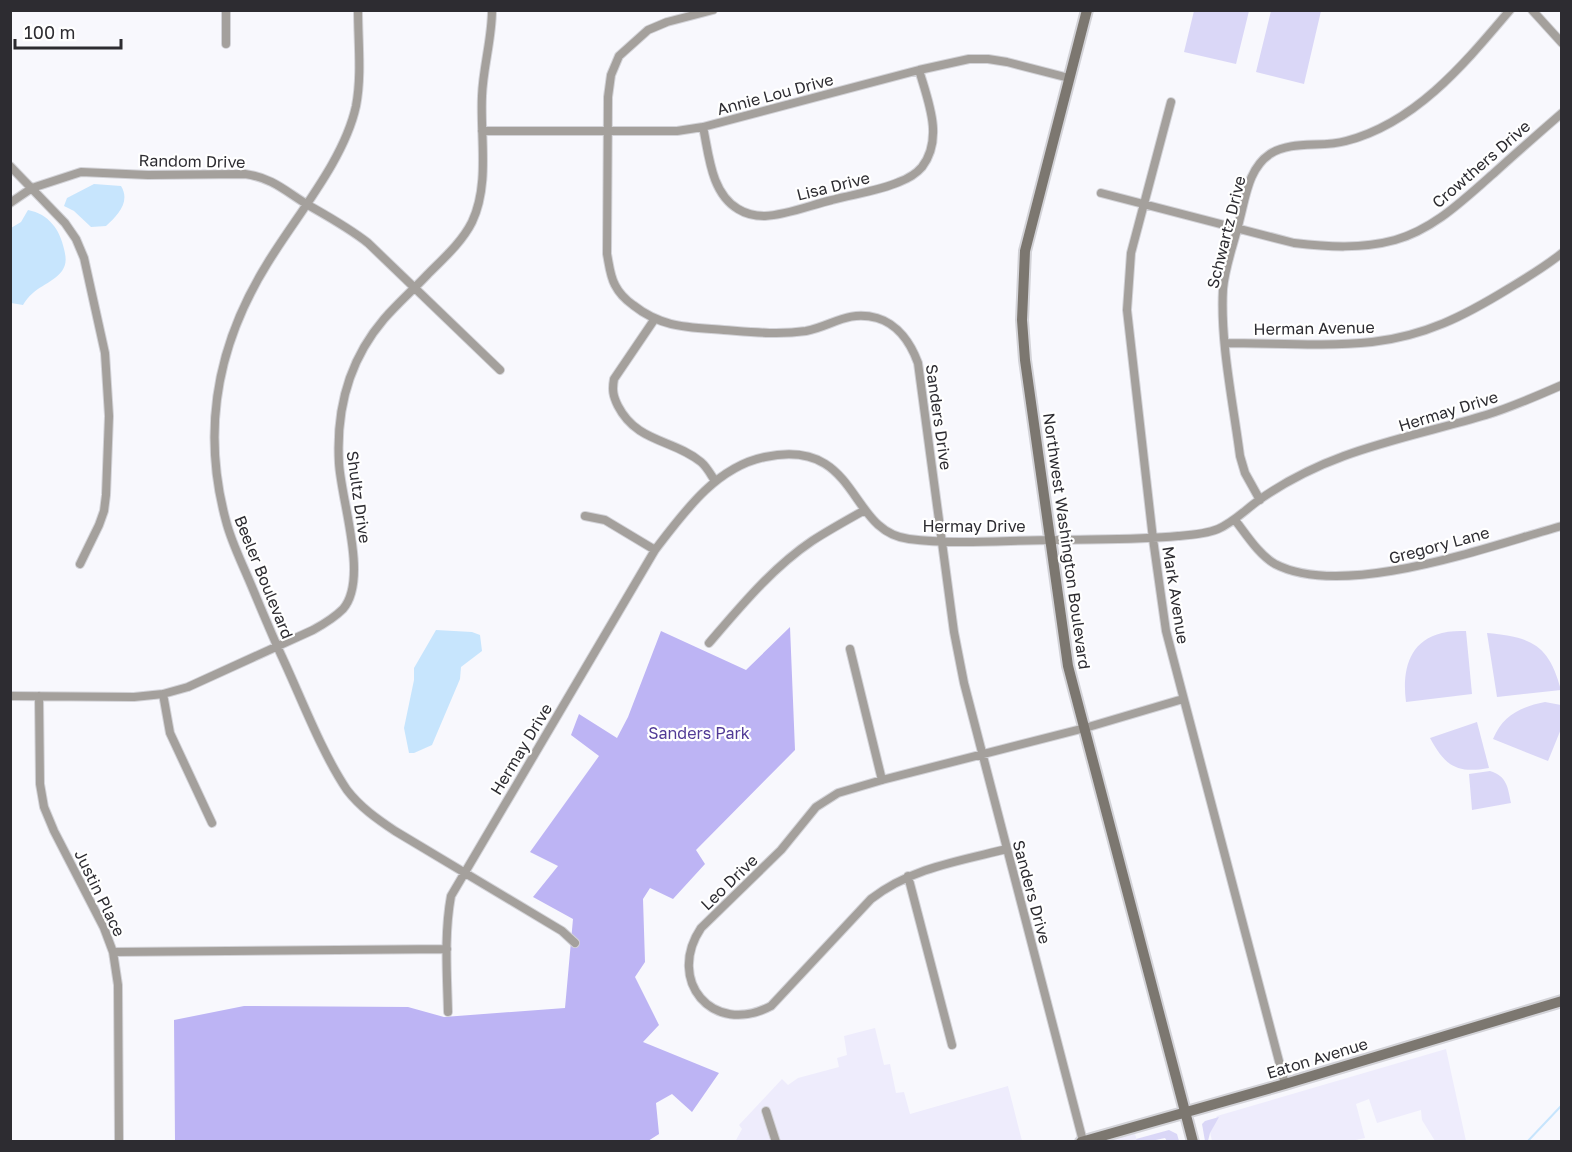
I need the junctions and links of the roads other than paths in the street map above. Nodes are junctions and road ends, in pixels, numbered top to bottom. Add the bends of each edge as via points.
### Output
1 (226, 10) edge
2 (358, 10) edge
3 (492, 10) edge
4 (713, 10) edge
5 (1087, 10) edge
6 (1510, 10) edge
7 (1532, 10) edge
8 (1562, 43) edge
9 (226, 44) dead end
10 (919, 70) junction
11 (1069, 78) junction
12 (1171, 102) dead end
13 (1562, 113) edge
14 (703, 128) junction
15 (482, 130) junction
16 (607, 131) junction
17 (10, 166) edge
18 (32, 188) junction
19 (1101, 193) dead end
20 (10, 203) edge
21 (307, 204) junction
22 (1144, 204) junction
23 (1237, 230) junction
24 (1562, 253) edge
25 (416, 287) junction
26 (654, 320) junction
27 (1225, 343) junction
28 (500, 370) dead end
29 (1562, 385) edge
30 (715, 481) junction
31 (1260, 500) junction
32 (865, 510) junction
33 (585, 516) dead end
34 (1234, 520) junction
35 (1562, 526) edge
36 (1153, 538) junction
37 (1051, 540) junction
38 (943, 542) junction
39 (656, 550) junction
40 (80, 564) dead end
41 (709, 643) dead end
42 (277, 646) junction
43 (850, 649) dead end
44 (163, 694) junction
45 (10, 696) edge
46 (39, 696) junction
47 (1183, 699) junction
48 (1085, 728) junction
49 (982, 754) junction
50 (882, 780) junction
51 (212, 823) dead end
52 (1007, 849) junction
53 (464, 874) junction
54 (908, 876) junction
55 (575, 943) dead end
56 (447, 949) junction
57 (113, 952) junction
58 (1562, 1001) edge
59 (448, 1012) dead end
60 (952, 1045) dead end
61 (1285, 1084) junction
62 (766, 1111) dead end
63 (1185, 1111) junction
64 (1082, 1141) edge
65 (119, 1142) edge
66 (776, 1142) edge
67 (1193, 1142) edge

1 - 9 street
2 - 21 street, Beeler Boulevard via 356,105 349,131
3 - 15 street, Shultz Drive
4 - 16 street, Sanders Drive via 648,30 619,56 611,75
5 - 11 main road, Northwest Washington Boulevard
6 - 23 street, Schwartz Drive via 1462,66 1398,119 1345,142 1281,148 1269,155 1248,184
7 - 8 street
10 - 11 street, Annie Lou Drive via 988,59
10 - 14 street, Annie Lou Drive
10 - 14 street, Lisa Drive via 933,118 934,137 921,168 897,183 765,216 750,214 737,209 720,190 713,176
11 - 37 main road, Northwest Washington Boulevard via 1028,240 1022,283 1025,360
12 - 22 street, Mark Avenue
13 - 23 street, Crowthers Drive via 1460,203 1426,228 1395,240 1362,246 1325,246
14 - 16 street, Annie Lou Drive
15 - 16 street, Annie Lou Drive
15 - 25 street, Shultz Drive via 481,189 472,222 463,238
16 - 26 street, Sanders Drive via 610,273 624,298
17 - 18 street
18 - 20 street, Random Drive
18 - 21 street, Random Drive via 81,172 245,174 274,182
18 - 40 street via 65,223 84,258 105,353 109,416 106,495 99,525
19 - 22 street, Crowthers Drive
21 - 25 street, Random Drive via 349,228
21 - 42 street, Beeler Boulevard via 267,265 238,320 219,380 214,429 226,521
22 - 23 street, Crowthers Drive
22 - 36 street, Mark Avenue via 1131,253 1127,310
23 - 27 street, Schwartz Drive via 1223,286
24 - 27 street, Herman Avenue via 1469,313 1436,327 1373,342
25 - 28 street, Random Drive
25 - 42 street, Shultz Drive via 362,350 348,378 340,413 339,476 354,561 351,595 331,620
26 - 30 street via 614,379 614,398 629,424 691,455 704,464
26 - 38 street, Sanders Drive via 672,326 766,333 809,330 848,316 879,319 892,326 913,349 918,363
27 - 31 street, Schwartz Drive via 1240,456
29 - 31 street, Hermay Drive via 1488,414 1347,454 1309,469
30 - 32 street, Hermay Drive via 765,457 798,455 827,464 853,490
30 - 39 street, Hermay Drive
31 - 34 street, Hermay Drive
32 - 38 street, Hermay Drive via 894,535
32 - 41 street via 812,542 781,567
33 - 39 street via 605,520
34 - 35 street, Gregory Lane via 1272,562 1311,575 1377,574 1408,569
34 - 36 street, Hermay Drive via 1215,530
36 - 37 street, Hermay Drive
36 - 47 street, Mark Avenue via 1166,631
37 - 38 street, Hermay Drive
37 - 48 main road, Northwest Washington Boulevard via 1068,666
38 - 49 street, Sanders Drive via 954,632
39 - 53 street, Hermay Drive
42 - 44 street, Shultz Drive via 188,687
42 - 53 street, Beeler Boulevard via 348,791 369,814
43 - 50 street
44 - 46 street, Shultz Drive
44 - 51 street via 170,733
45 - 46 street, Shultz Drive
46 - 57 street, Justin Place via 44,807
47 - 48 street, Leo Drive
47 - 61 street, Mark Avenue
48 - 49 street, Leo Drive
48 - 63 main road, Northwest Washington Boulevard
49 - 50 street, Leo Drive
49 - 52 street, Sanders Drive
50 - 54 street, Leo Drive via 838,793 816,807 781,850 701,928 689,952 692,982 702,1000 716,1010 729,1016 758,1013 782,995 871,899
52 - 54 street, Leo Drive
52 - 64 street, Sanders Drive
53 - 55 street, Beeler Boulevard
53 - 56 street, Hermay Drive via 451,896
54 - 60 street
56 - 57 street
56 - 59 street, Hermay Drive
57 - 65 street, Justin Place via 118,985
58 - 61 main road, Eaton Avenue
61 - 63 main road, Eaton Avenue
62 - 66 street
63 - 64 main road, Eaton Avenue
63 - 67 main road, Northwest Washington Boulevard

